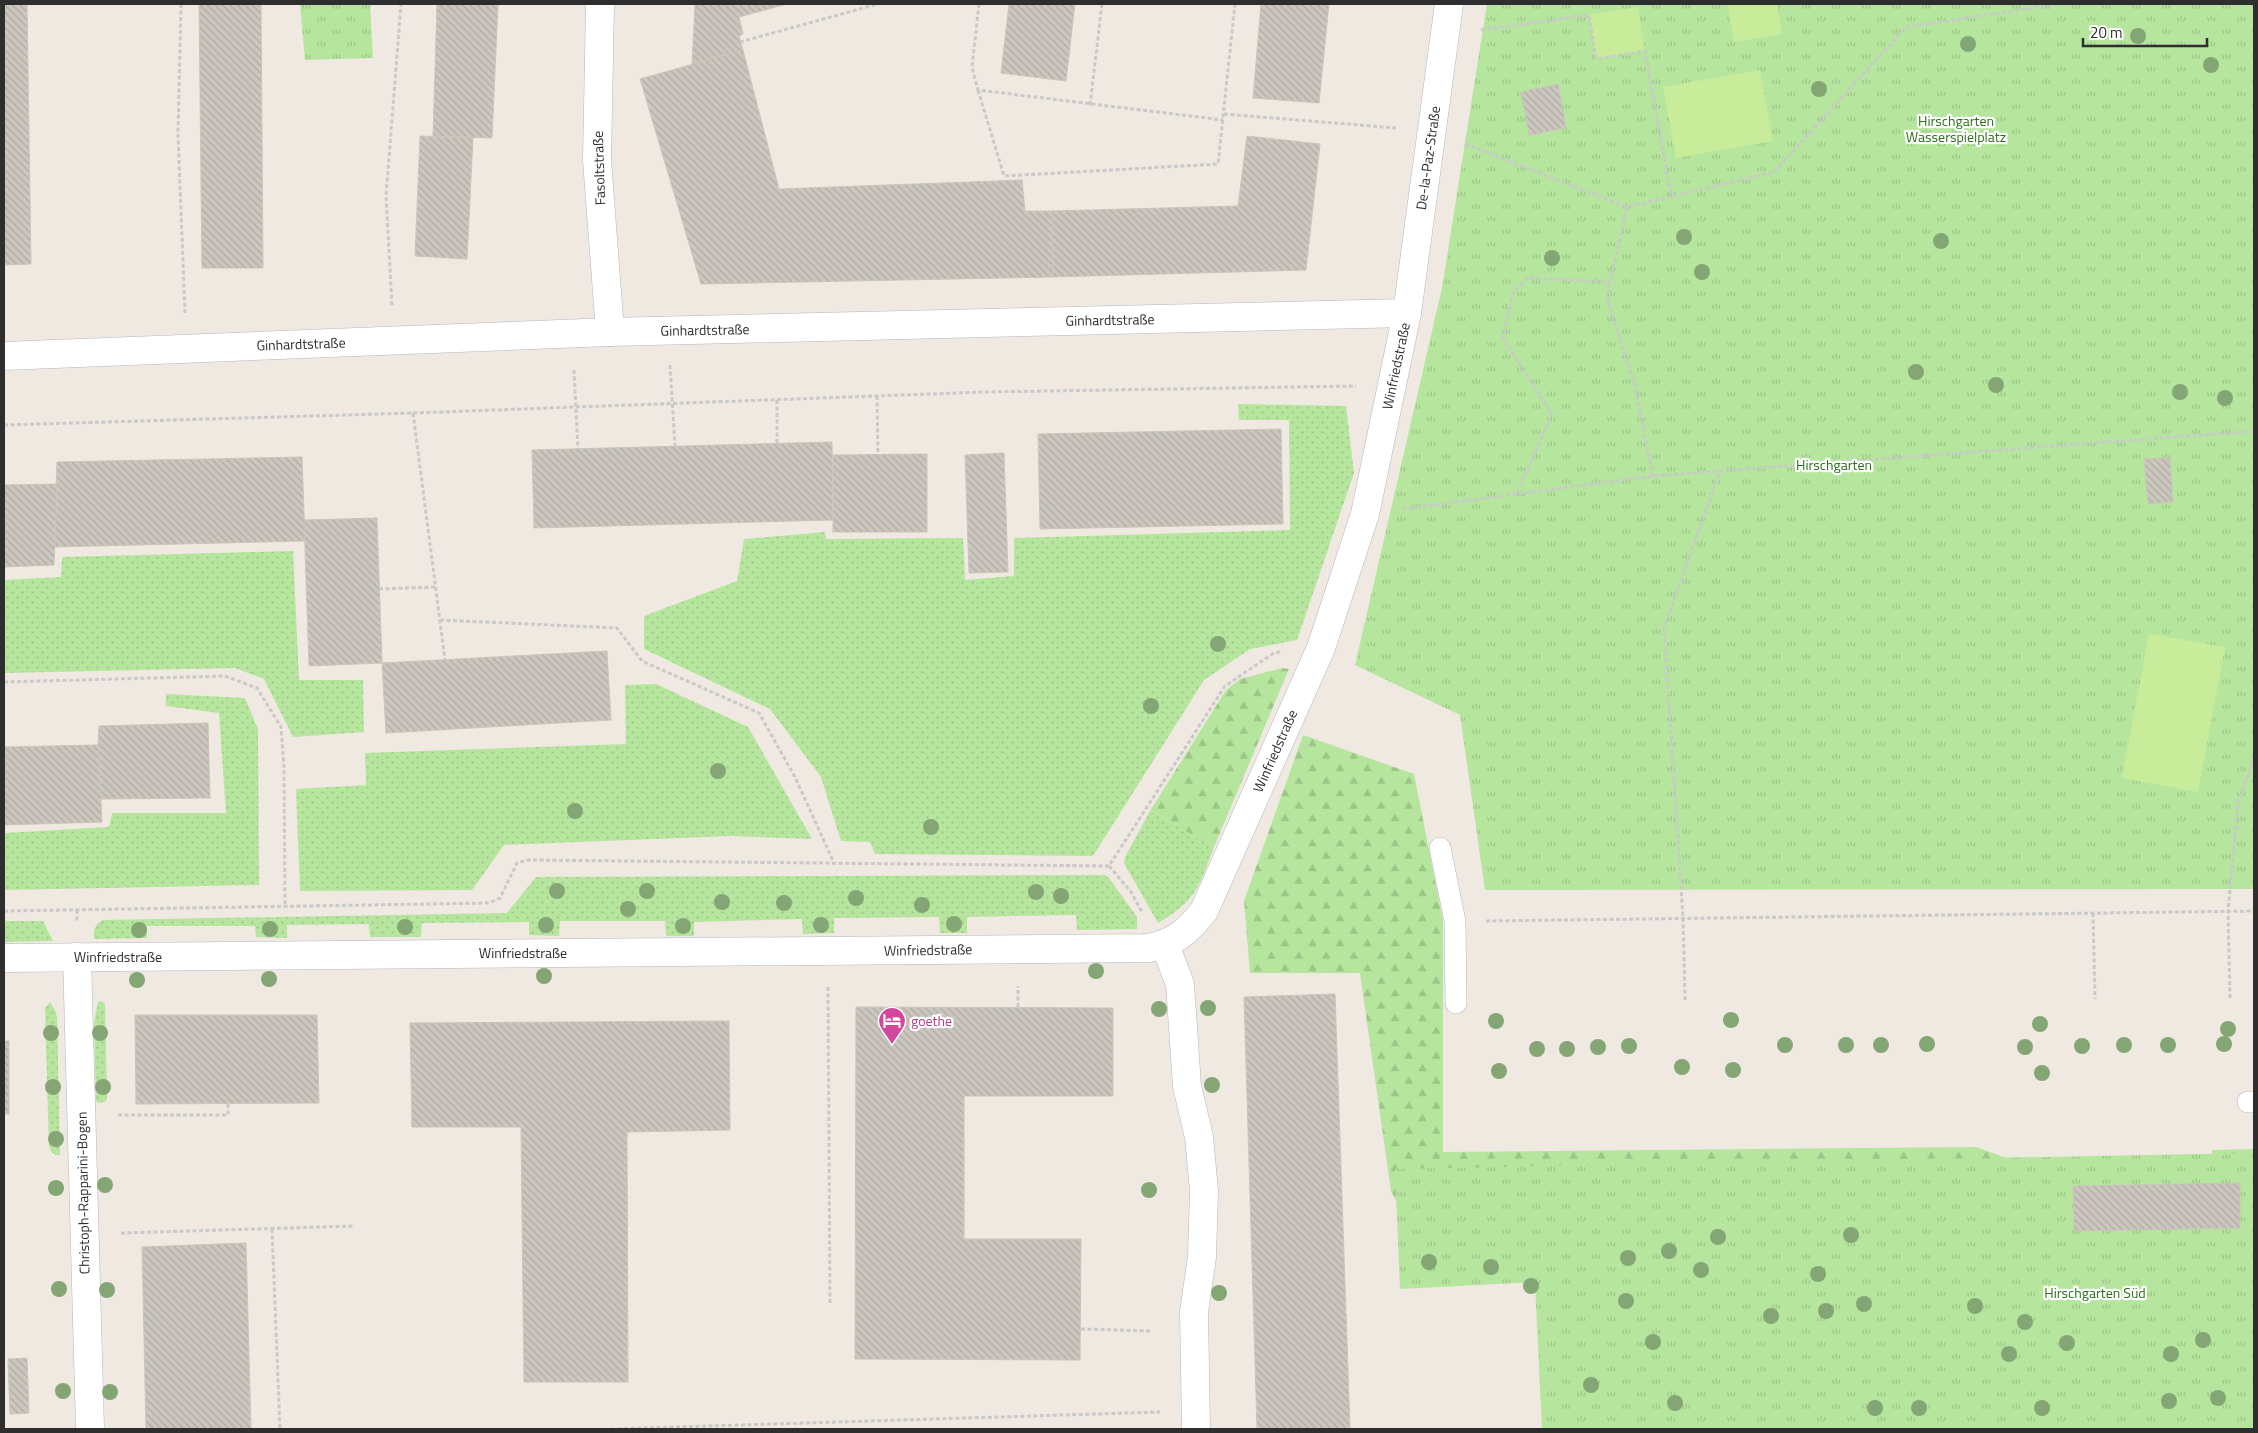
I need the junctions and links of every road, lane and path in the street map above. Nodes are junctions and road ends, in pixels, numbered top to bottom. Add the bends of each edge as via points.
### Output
1 (180, 4) edge
2 (401, 4) edge
3 (600, 4) edge
4 (878, 4) edge
5 (979, 4) edge
6 (1102, 4) edge
7 (1235, 4) edge
8 (1449, 4) edge
9 (2060, 4) edge
10 (1446, 35) junction
11 (740, 42) dead end
12 (978, 90) junction
13 (1090, 105) junction
14 (1224, 114) junction
15 (1223, 120) junction
16 (1431, 131) junction
17 (1671, 196) junction
18 (1627, 207) junction
19 (1610, 282) junction
20 (392, 306) dead end
21 (1407, 313) junction
22 (185, 320) dead end
23 (610, 332) junction
24 (572, 335) junction
25 (4, 356) edge
26 (1392, 386) junction
27 (876, 396) junction
28 (777, 400) junction
29 (673, 404) junction
30 (575, 407) junction
31 (413, 413) junction
32 (4, 425) edge
33 (2254, 431) edge
34 (778, 443) dead end
35 (675, 446) dead end
36 (578, 449) dead end
37 (878, 454) dead end
38 (1720, 471) junction
39 (1653, 476) junction
40 (1516, 494) junction
41 (1365, 514) junction
42 (436, 587) junction
43 (379, 588) dead end
44 (440, 620) junction
45 (1321, 648) junction
46 (445, 660) dead end
47 (4, 682) edge
48 (2254, 757) edge
49 (1440, 848) dead end
50 (834, 863) junction
51 (1109, 866) junction
52 (285, 906) junction
53 (4, 911) edge
54 (2228, 911) junction
55 (2254, 911) edge
56 (2093, 913) junction
57 (1684, 918) junction
58 (1455, 921) junction
59 (1157, 946) junction
60 (78, 957) junction
61 (4, 958) edge
62 (1018, 986) dead end
63 (828, 987) dead end
64 (2230, 998) dead end
65 (2095, 999) dead end
66 (1685, 1000) dead end
67 (1456, 1003) dead end
68 (1018, 1007) dead end
69 (228, 1103) dead end
70 (118, 1115) dead end
71 (354, 1226) dead end
72 (272, 1229) junction
73 (122, 1233) dead end
74 (830, 1305) dead end
75 (1081, 1329) dead end
76 (1152, 1331) dead end
77 (1196, 1420) edge
78 (693, 1428) edge
79 (90, 1429) edge
80 (280, 1429) edge
81 (611, 1429) edge

1 - 22 path via 178,134
2 - 20 path via 386,196
3 - 23 street, Fasoltstraße via 597,160
4 - 11 path
5 - 12 path via 972,67
6 - 13 path
7 - 14 path
8 - 10 street, De-la-Paz-Straße
9 - 17 path via 1906,27 1774,172
10 - 16 street, De-la-Paz-Straße
10 - 17 path via 1589,15 1596,60 1645,51
12 - 13 path
12 - 15 path via 1004,176 1218,164
13 - 15 path
14 - 15 path
14 - 16 path
16 - 18 path
16 - 21 street, De-la-Paz-Straße
17 - 18 path
18 - 19 path
19 - 39 path via 1608,301 1635,386
19 - 40 path via 1527,278 1512,292 1502,339 1552,414
21 - 23 street, Ginhardtstraße
21 - 26 street, Winfriedstraße
23 - 24 street, Ginhardtstraße
24 - 25 street, Ginhardtstraße
24 - 30 path
26 - 27 path
26 - 41 street, Winfriedstraße
27 - 28 path
27 - 37 path
28 - 29 path
28 - 34 path
29 - 30 path
29 - 35 path
30 - 31 path
30 - 36 path
31 - 32 path
31 - 42 path
33 - 38 path
38 - 39 path
38 - 57 path via 1664,628
39 - 40 path
40 - 41 path
41 - 45 street, Winfriedstraße
42 - 43 path
42 - 44 path
44 - 46 path
44 - 50 path via 617,628 642,661 759,713 795,777
45 - 51 path via 1274,653 1224,686
45 - 59 street, Winfriedstraße via 1204,911 1189,930
47 - 52 path via 225,676 257,688 282,727
48 - 54 path via 2238,803
49 - 58 lane
50 - 51 path
50 - 52 path via 528,860 517,863 500,898 488,903
51 - 59 path via 1131,892
52 - 53 path
54 - 55 path
54 - 56 path
54 - 64 path
56 - 57 path
56 - 65 path
57 - 58 path
57 - 66 path
58 - 67 lane
59 - 60 street, Winfriedstraße
59 - 77 street via 1180,984 1187,1086 1199,1137 1204,1191 1202,1257 1194,1312
60 - 61 street, Winfriedstraße
60 - 79 street, Christoph-Rapparini-Bogen
62 - 68 path
63 - 74 path
69 - 70 path via 228,1114
71 - 72 path
72 - 73 path
72 - 80 path
75 - 76 path
77 - 78 path
78 - 81 path

